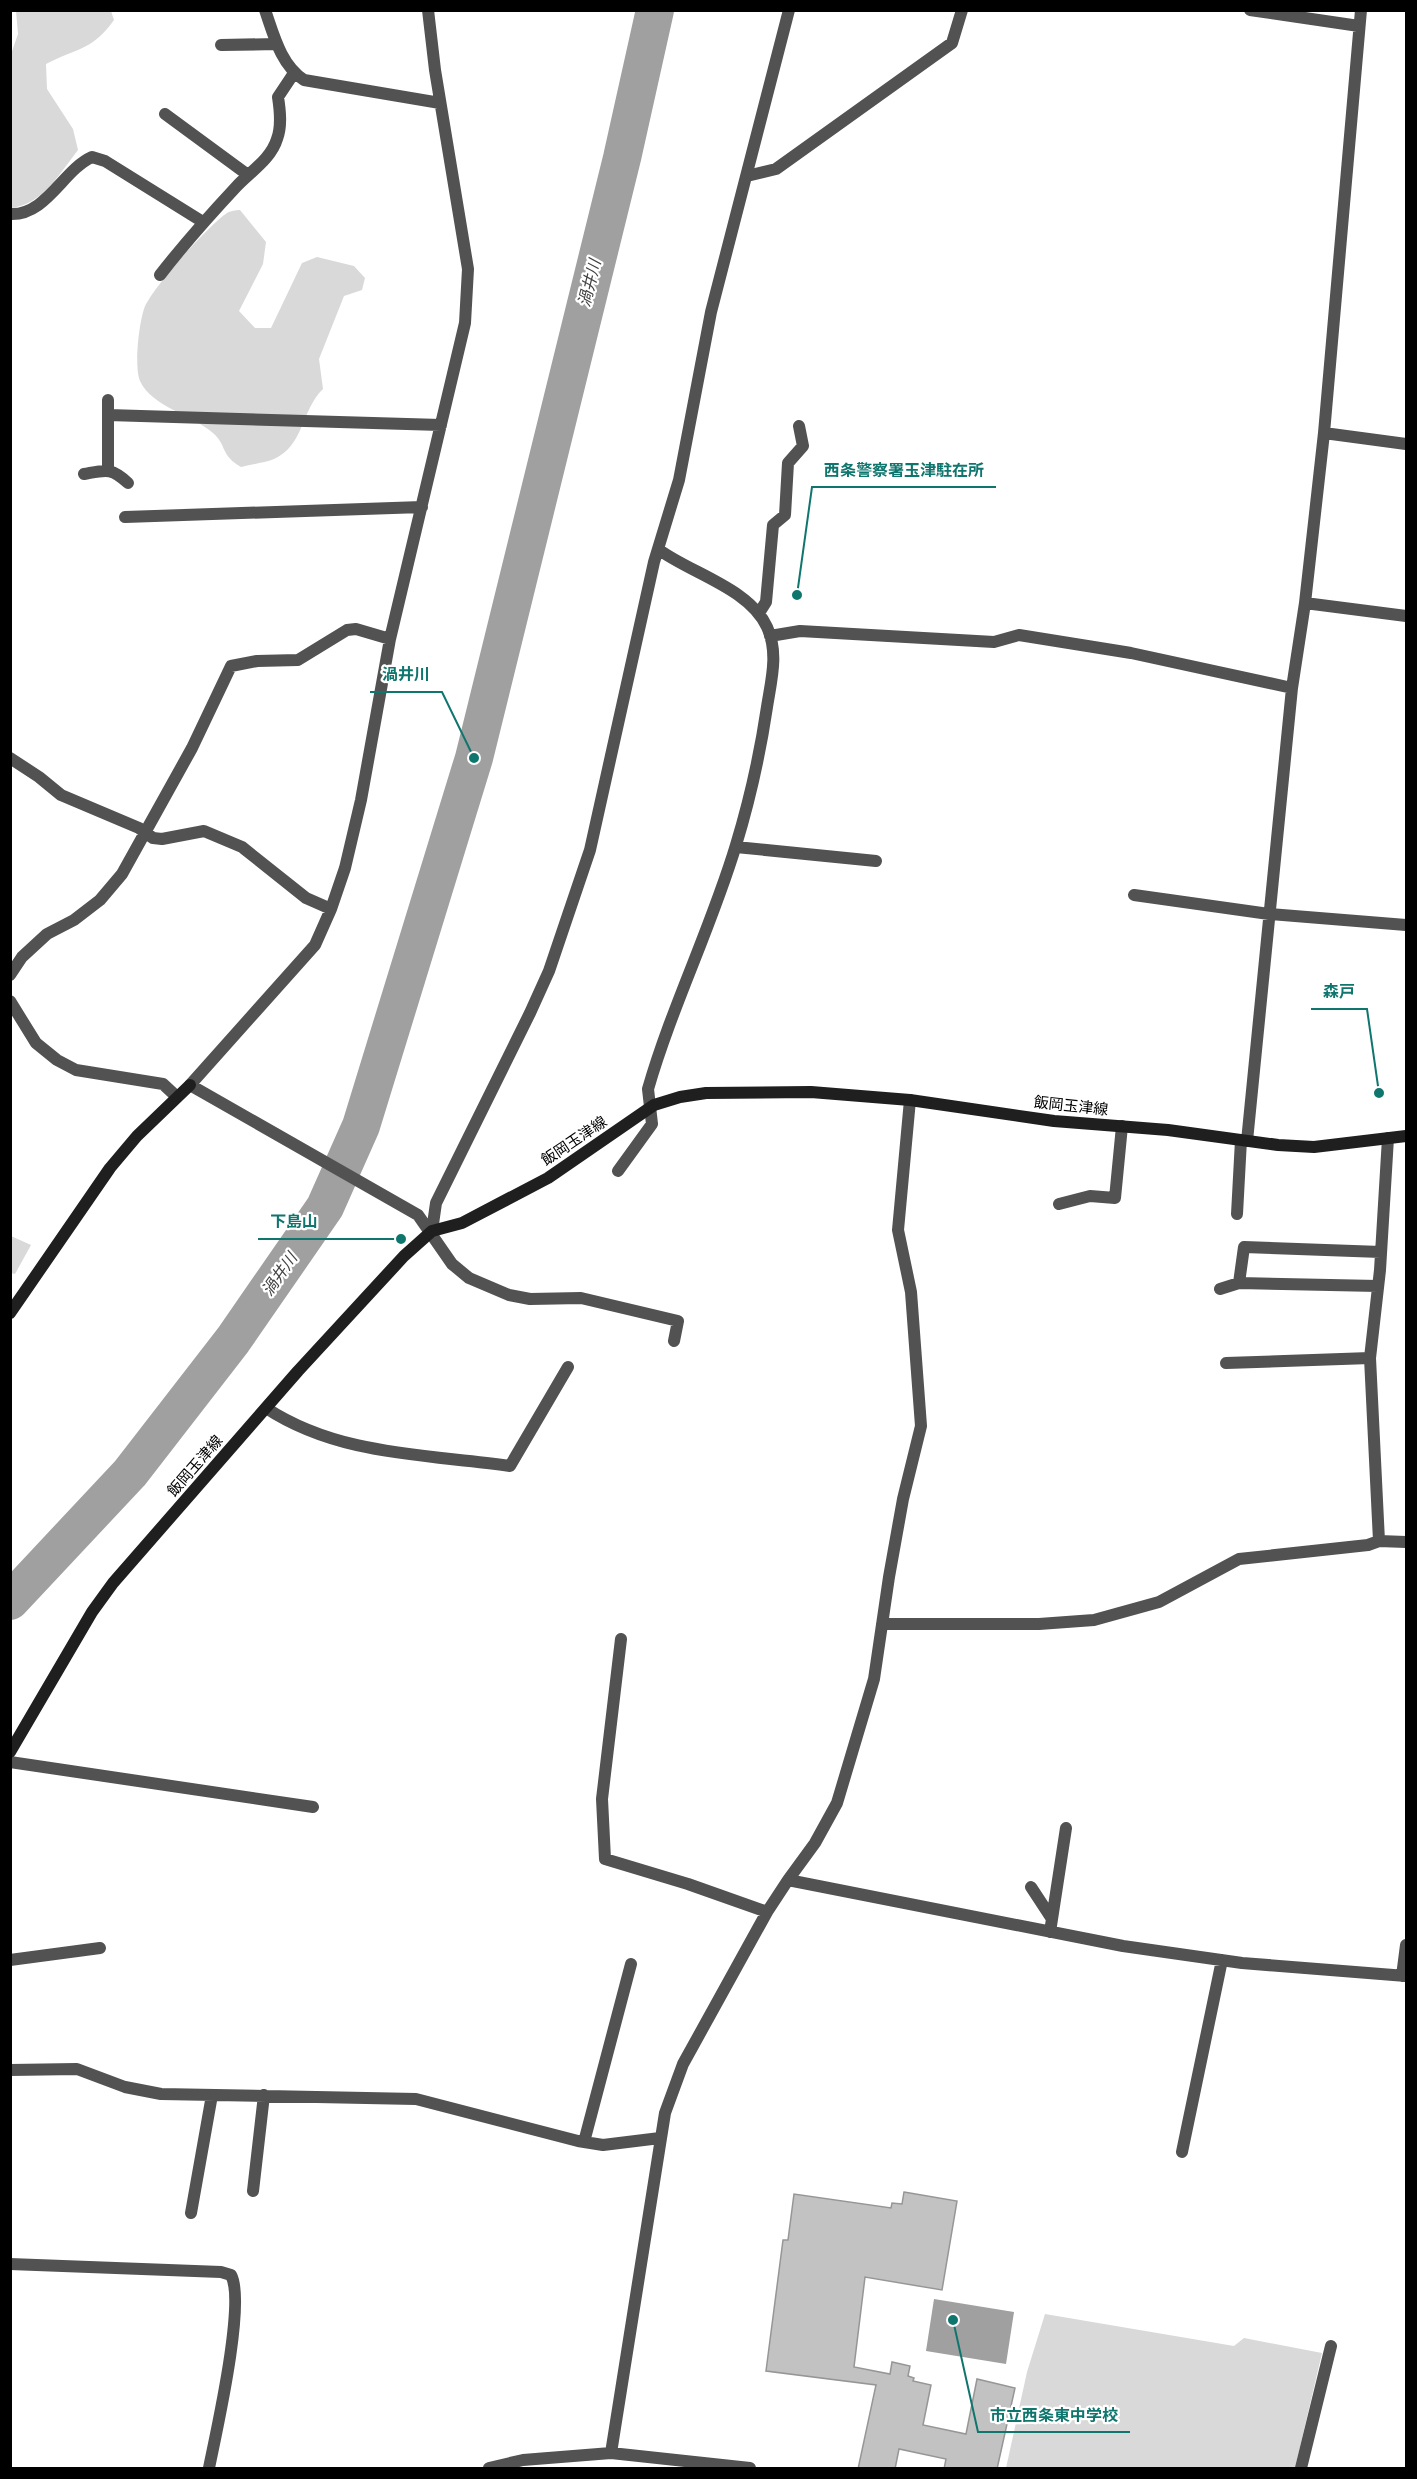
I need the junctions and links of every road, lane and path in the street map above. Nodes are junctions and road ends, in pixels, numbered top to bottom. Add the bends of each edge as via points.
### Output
1 (265, 10) edge
2 (428, 10) edge
3 (789, 10) edge
4 (962, 10) edge
5 (1250, 10) edge
6 (1361, 10) edge
7 (1359, 26) junction
8 (277, 44) junction
9 (221, 45) dead end
10 (294, 73) junction
11 (440, 103) junction
12 (165, 114) dead end
13 (248, 174) junction
14 (747, 176) junction
15 (10, 214) edge
16 (203, 222) junction
17 (160, 275) dead end
18 (108, 400) dead end
19 (108, 416) junction
20 (441, 425) junction
21 (799, 426) dead end
22 (1324, 433) junction
23 (1407, 444) edge
24 (108, 470) junction
25 (84, 474) dead end
26 (128, 483) dead end
27 (422, 507) junction
28 (125, 517) dead end
29 (658, 549) junction
30 (1305, 603) junction
31 (759, 613) junction
32 (1407, 616) edge
33 (770, 636) junction
34 (390, 639) junction
35 (1292, 688) junction
36 (10, 758) edge
37 (146, 833) junction
38 (736, 847) junction
39 (876, 861) dead end
40 (1134, 895) dead end
41 (331, 909) junction
42 (1269, 914) junction
43 (1407, 925) edge
44 (10, 975) edge
45 (10, 1001) edge
46 (190, 1085) junction
47 (177, 1097) junction
48 (910, 1100) junction
49 (649, 1109) junction
50 (1122, 1126) junction
51 (1407, 1136) edge
52 (1388, 1138) junction
53 (1244, 1141) junction
54 (618, 1172) dead end
55 (1059, 1204) dead end
56 (1237, 1214) dead end
57 (432, 1232) junction
58 (1381, 1252) junction
59 (1239, 1283) junction
60 (1378, 1286) junction
61 (1220, 1289) dead end
62 (10, 1312) edge
63 (674, 1341) dead end
64 (1370, 1358) junction
65 (1226, 1363) dead end
66 (568, 1367) dead end
67 (266, 1408) junction
68 (1378, 1542) junction
69 (1407, 1542) edge
70 (882, 1624) junction
71 (621, 1639) dead end
72 (10, 1752) edge
73 (10, 1762) edge
74 (313, 1807) dead end
75 (1066, 1828) dead end
76 (788, 1880) junction
77 (1030, 1887) dead end
78 (767, 1912) junction
79 (1052, 1919) junction
80 (1050, 1932) junction
81 (1407, 1945) edge
82 (100, 1948) dead end
83 (10, 1960) edge
84 (1222, 1960) junction
85 (632, 1964) dead end
86 (1404, 1976) edge
87 (10, 2070) edge
88 (212, 2095) junction
89 (264, 2095) junction
90 (660, 2138) junction
91 (584, 2142) junction
92 (1182, 2152) dead end
93 (253, 2191) dead end
94 (191, 2213) dead end
95 (10, 2264) edge
96 (1331, 2346) dead end
97 (611, 2453) junction
98 (685, 2465) edge
99 (750, 2468) edge
100 (209, 2469) edge
101 (489, 2469) edge
102 (1301, 2469) edge

1 - 8 street
2 - 11 street
3 - 14 street
4 - 14 street via 952,43 776,169
5 - 7 street
6 - 7 street
7 - 22 street
8 - 9 street
8 - 10 street
10 - 11 street via 304,80
10 - 13 street via 278,97 278,138 269,156
11 - 20 street via 469,294
12 - 13 street
13 - 16 street
14 - 29 street via 711,312 679,480
15 - 16 street via 35,207 75,167 92,157 105,161
16 - 17 street
18 - 19 street
19 - 20 street
19 - 24 street
20 - 27 street
21 - 31 street via 803,446 788,464 785,515 773,525 766,602
22 - 23 street
22 - 30 street
24 - 25 street
24 - 26 street
27 - 28 street
27 - 34 street
29 - 31 street via 677,563 723,585
29 - 57 street via 590,850 549,971 436,1203
30 - 32 street
30 - 35 street
31 - 33 street
33 - 35 street via 800,631 994,642 1019,635 1131,653
33 - 38 street via 774,660 758,767
34 - 37 street via 347,630 298,660 231,666
34 - 41 street via 362,800
35 - 42 street
36 - 37 street via 61,795
37 - 41 street via 162,839 204,831 242,847 306,898
37 - 44 street via 123,874 100,900 47,934 22,957
38 - 39 street
38 - 49 street via 651,1078
40 - 42 street
41 - 46 street via 315,945
42 - 43 street
42 - 53 street
45 - 47 street via 36,1043 57,1060 76,1070 163,1084
46 - 47 main road
46 - 57 street via 418,1215
47 - 62 main road via 110,1168
48 - 49 main road, 飯岡玉津線 via 811,1092 706,1093 680,1097
48 - 50 main road, 飯岡玉津線 via 1054,1121
48 - 70 street via 898,1230 912,1292 921,1426 903,1499
49 - 54 street via 652,1124
49 - 57 main road, 飯岡玉津線 via 548,1178 462,1222
50 - 53 main road, 飯岡玉津線
50 - 55 street via 1115,1198 1090,1196
51 - 52 main road, 飯岡玉津線
52 - 53 main road, 飯岡玉津線 via 1314,1147
52 - 58 street
53 - 56 street
57 - 63 street via 452,1264 469,1278 509,1295 530,1299 582,1298 678,1321
57 - 67 main road, 飯岡玉津線 via 404,1256
58 - 59 street via 1244,1247
58 - 60 street
59 - 60 street
59 - 61 street
60 - 64 street
64 - 65 street
64 - 68 street
66 - 67 street via 510,1466 391,1454 360,1447 290,1423
67 - 72 main road, 飯岡玉津線 via 113,1583
68 - 69 street
68 - 70 street via 1239,1559 1159,1602 1094,1620
70 - 76 street via 874,1679 837,1803
71 - 78 street via 602,1799 605,1859
73 - 74 street
75 - 79 street
76 - 78 street
76 - 80 street
77 - 79 street
78 - 90 street via 683,2064
79 - 80 street
80 - 84 street
81 - 86 street
82 - 83 street
84 - 86 street
84 - 92 street
85 - 91 street
87 - 88 street via 77,2069 139,2091
88 - 89 street
88 - 94 street
89 - 91 street via 416,2099
89 - 93 street
90 - 91 street via 603,2145
90 - 97 street
95 - 100 street via 231,2275 235,2293 232,2346
96 - 102 street
97 - 98 street
97 - 101 street via 523,2460
98 - 99 street

